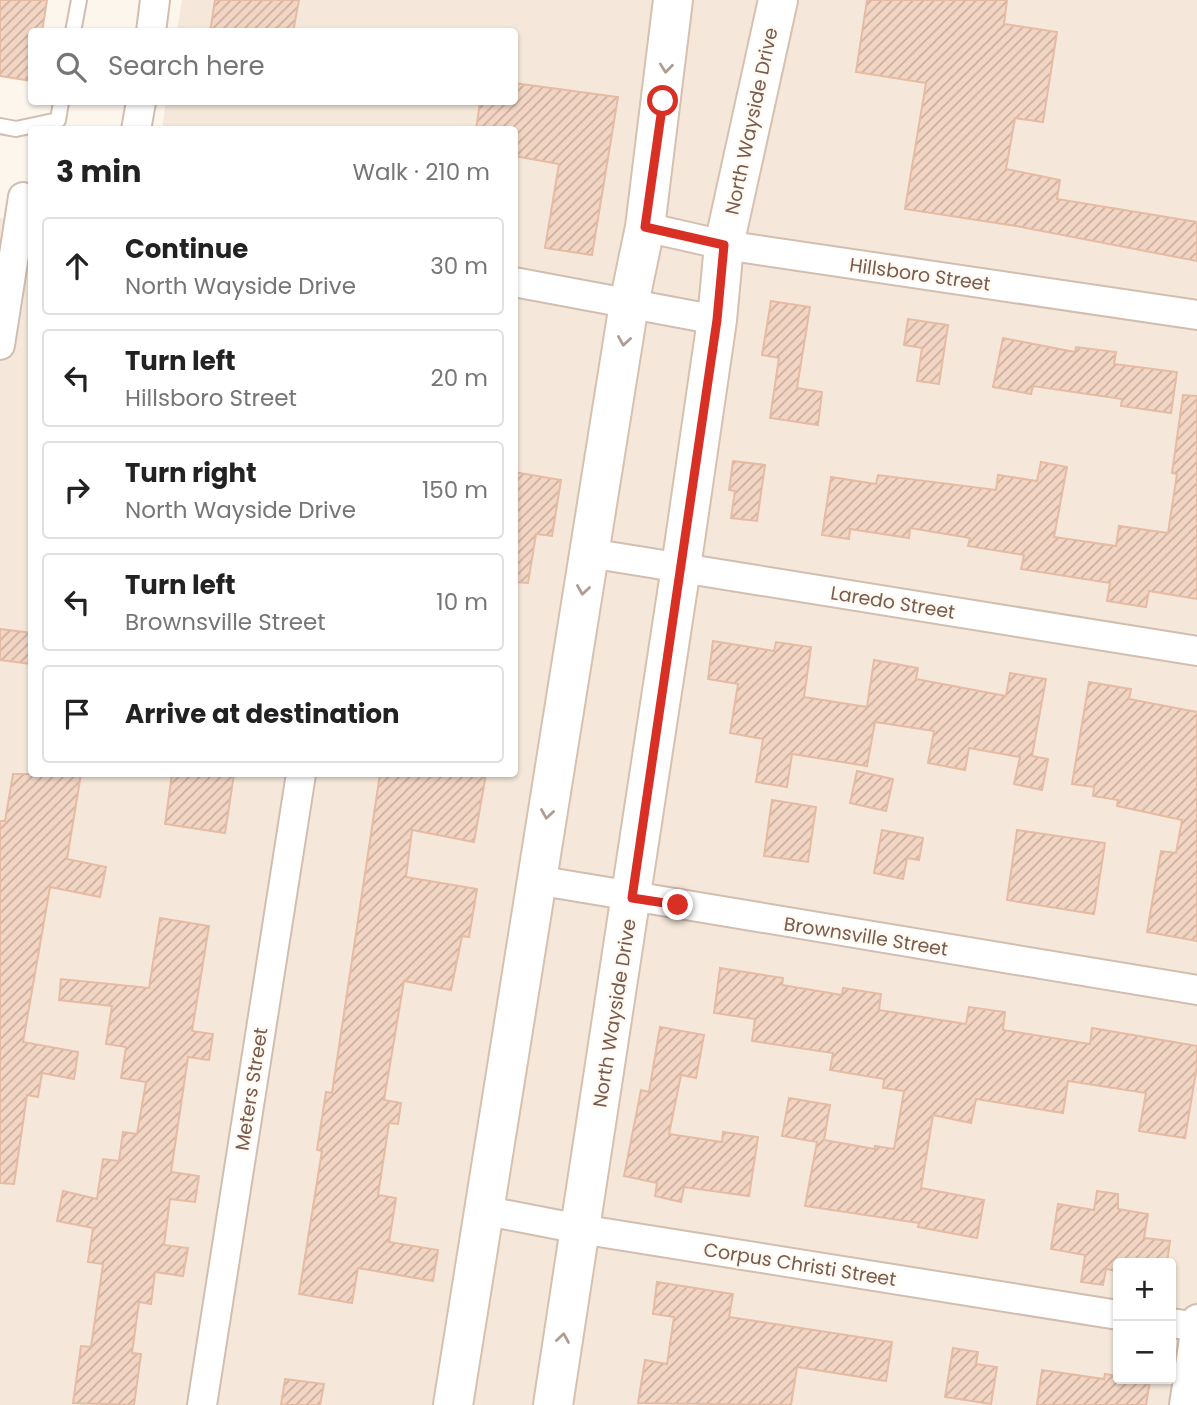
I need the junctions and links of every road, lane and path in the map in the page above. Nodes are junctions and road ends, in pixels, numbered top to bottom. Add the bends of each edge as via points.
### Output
1 (79, 0) edge
2 (155, 0) edge
3 (673, 0) edge
4 (778, 0) edge
5 (75, 28) edge
6 (152, 28) edge
7 (60, 105) edge
8 (140, 105) edge
9 (0, 126) edge
10 (28, 126) edge
11 (30, 126) edge
12 (137, 126) edge
13 (18, 196) edge
14 (645, 227) junction
15 (724, 245) junction
16 (518, 283) edge
17 (629, 304) junction
18 (1197, 315) edge
19 (717, 320) junction
20 (0, 345) edge
21 (589, 553) junction
22 (681, 567) junction
23 (1197, 651) edge
24 (301, 777) edge
25 (536, 880) junction
26 (632, 898) junction
27 (1197, 990) edge
28 (482, 1210) junction
29 (580, 1228) junction
30 (1113, 1314) edge
31 (1190, 1324) edge
32 (202, 1405) edge
33 (453, 1405) edge
34 (553, 1405) edge
35 (1184, 1405) edge

1 - 5 lane
2 - 6 street
3 -> 14 main road
4 - 15 main road, North Wayside Drive
7 - 11 lane via 58,120
8 - 12 street
9 - 10 lane
13 - 20 street
14 - 15 street, Hillsboro Street
14 - 17 main road
15 - 18 street, Hillsboro Street
15 - 19 main road, North Wayside Drive
16 - 17 street
17 - 19 street
17 -> 21 main road
19 - 22 main road, North Wayside Drive
21 - 22 street, Laredo Street
21 -> 25 main road
22 - 23 street, Laredo Street
22 - 26 main road, North Wayside Drive
24 - 32 street, Meters Street
25 - 26 street, Brownsville Street
25 - 28 main road
26 - 27 street, Brownsville Street
26 - 29 main road, North Wayside Drive
28 - 29 street, Corpus Christi Street
28 - 33 main road
29 - 30 street, Corpus Christi Street
34 -> 29 main road, North Wayside Drive
31 - 35 street

